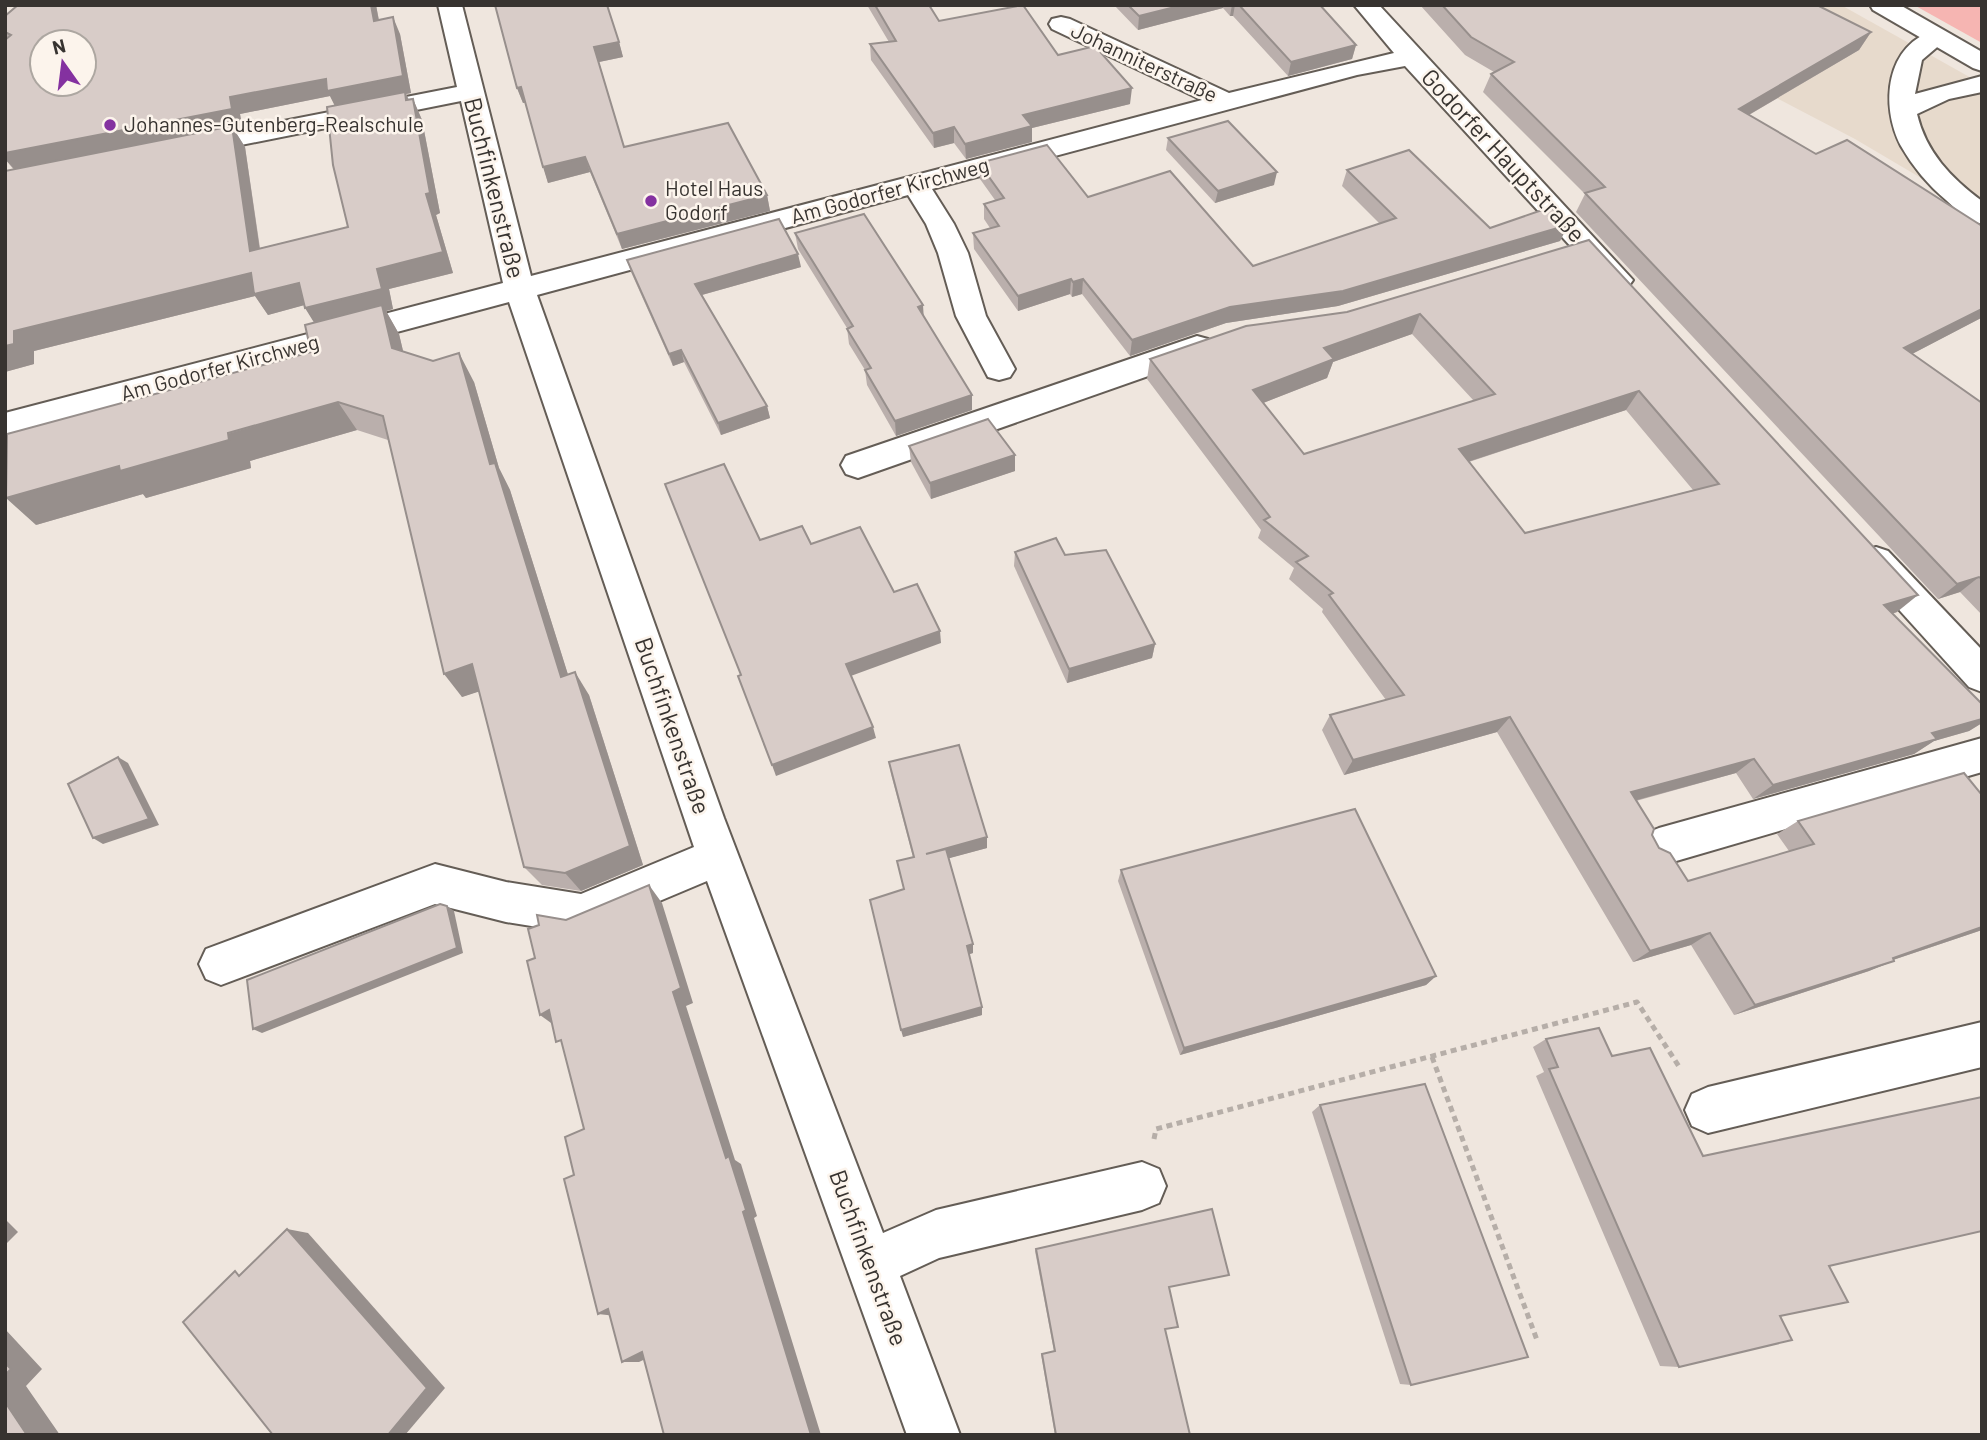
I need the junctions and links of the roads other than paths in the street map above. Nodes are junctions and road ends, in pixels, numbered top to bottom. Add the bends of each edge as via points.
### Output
1 (450, 5) edge
2 (1366, 5) edge
3 (1882, 5) edge
4 (1061, 24) dead end
5 (1937, 37) junction
6 (1411, 58) junction
7 (1982, 63) edge
8 (1982, 84) edge
9 (469, 92) junction
10 (1227, 102) junction
11 (1902, 111) junction
12 (155, 154) edge
13 (915, 185) junction
14 (1982, 215) edge
15 (520, 290) junction
16 (1633, 296) edge
17 (1225, 338) edge
18 (999, 369) dead end
19 (5, 425) edge
20 (858, 465) dead end
21 (1859, 542) edge
22 (1982, 676) edge
23 (1982, 755) edge
24 (1659, 847) edge
25 (718, 857) junction
26 (221, 964) dead end
27 (1982, 1044) edge
28 (1708, 1110) road end
29 (1142, 1186) road end
30 (870, 1265) junction
31 (934, 1435) edge

1 - 9 street, Buchfinkenstraße
2 - 6 street, Godorfer Hauptstraße
3 - 5 street
4 - 10 street, Johanniterstraße
5 - 7 street
5 - 11 street via 1914,54 1903,77
6 - 10 street, Am Godorfer Kirchweg
6 - 16 street, Godorfer Hauptstraße via 1573,249
8 - 11 street via 1917,101
9 - 12 street
9 - 15 street, Buchfinkenstraße
10 - 13 street, Am Godorfer Kirchweg
11 - 14 street via 1916,151 1934,174
13 - 15 street, Am Godorfer Kirchweg
13 - 18 street via 940,224 971,316
15 - 19 street, Am Godorfer Kirchweg
15 - 25 street, Buchfinkenstraße
17 - 20 street
21 - 22 street
23 - 24 street
25 - 26 street via 581,914 435,884
25 - 30 street, Buchfinkenstraße
27 - 28 street
29 - 30 street via 936,1234
30 - 31 street, Buchfinkenstraße

